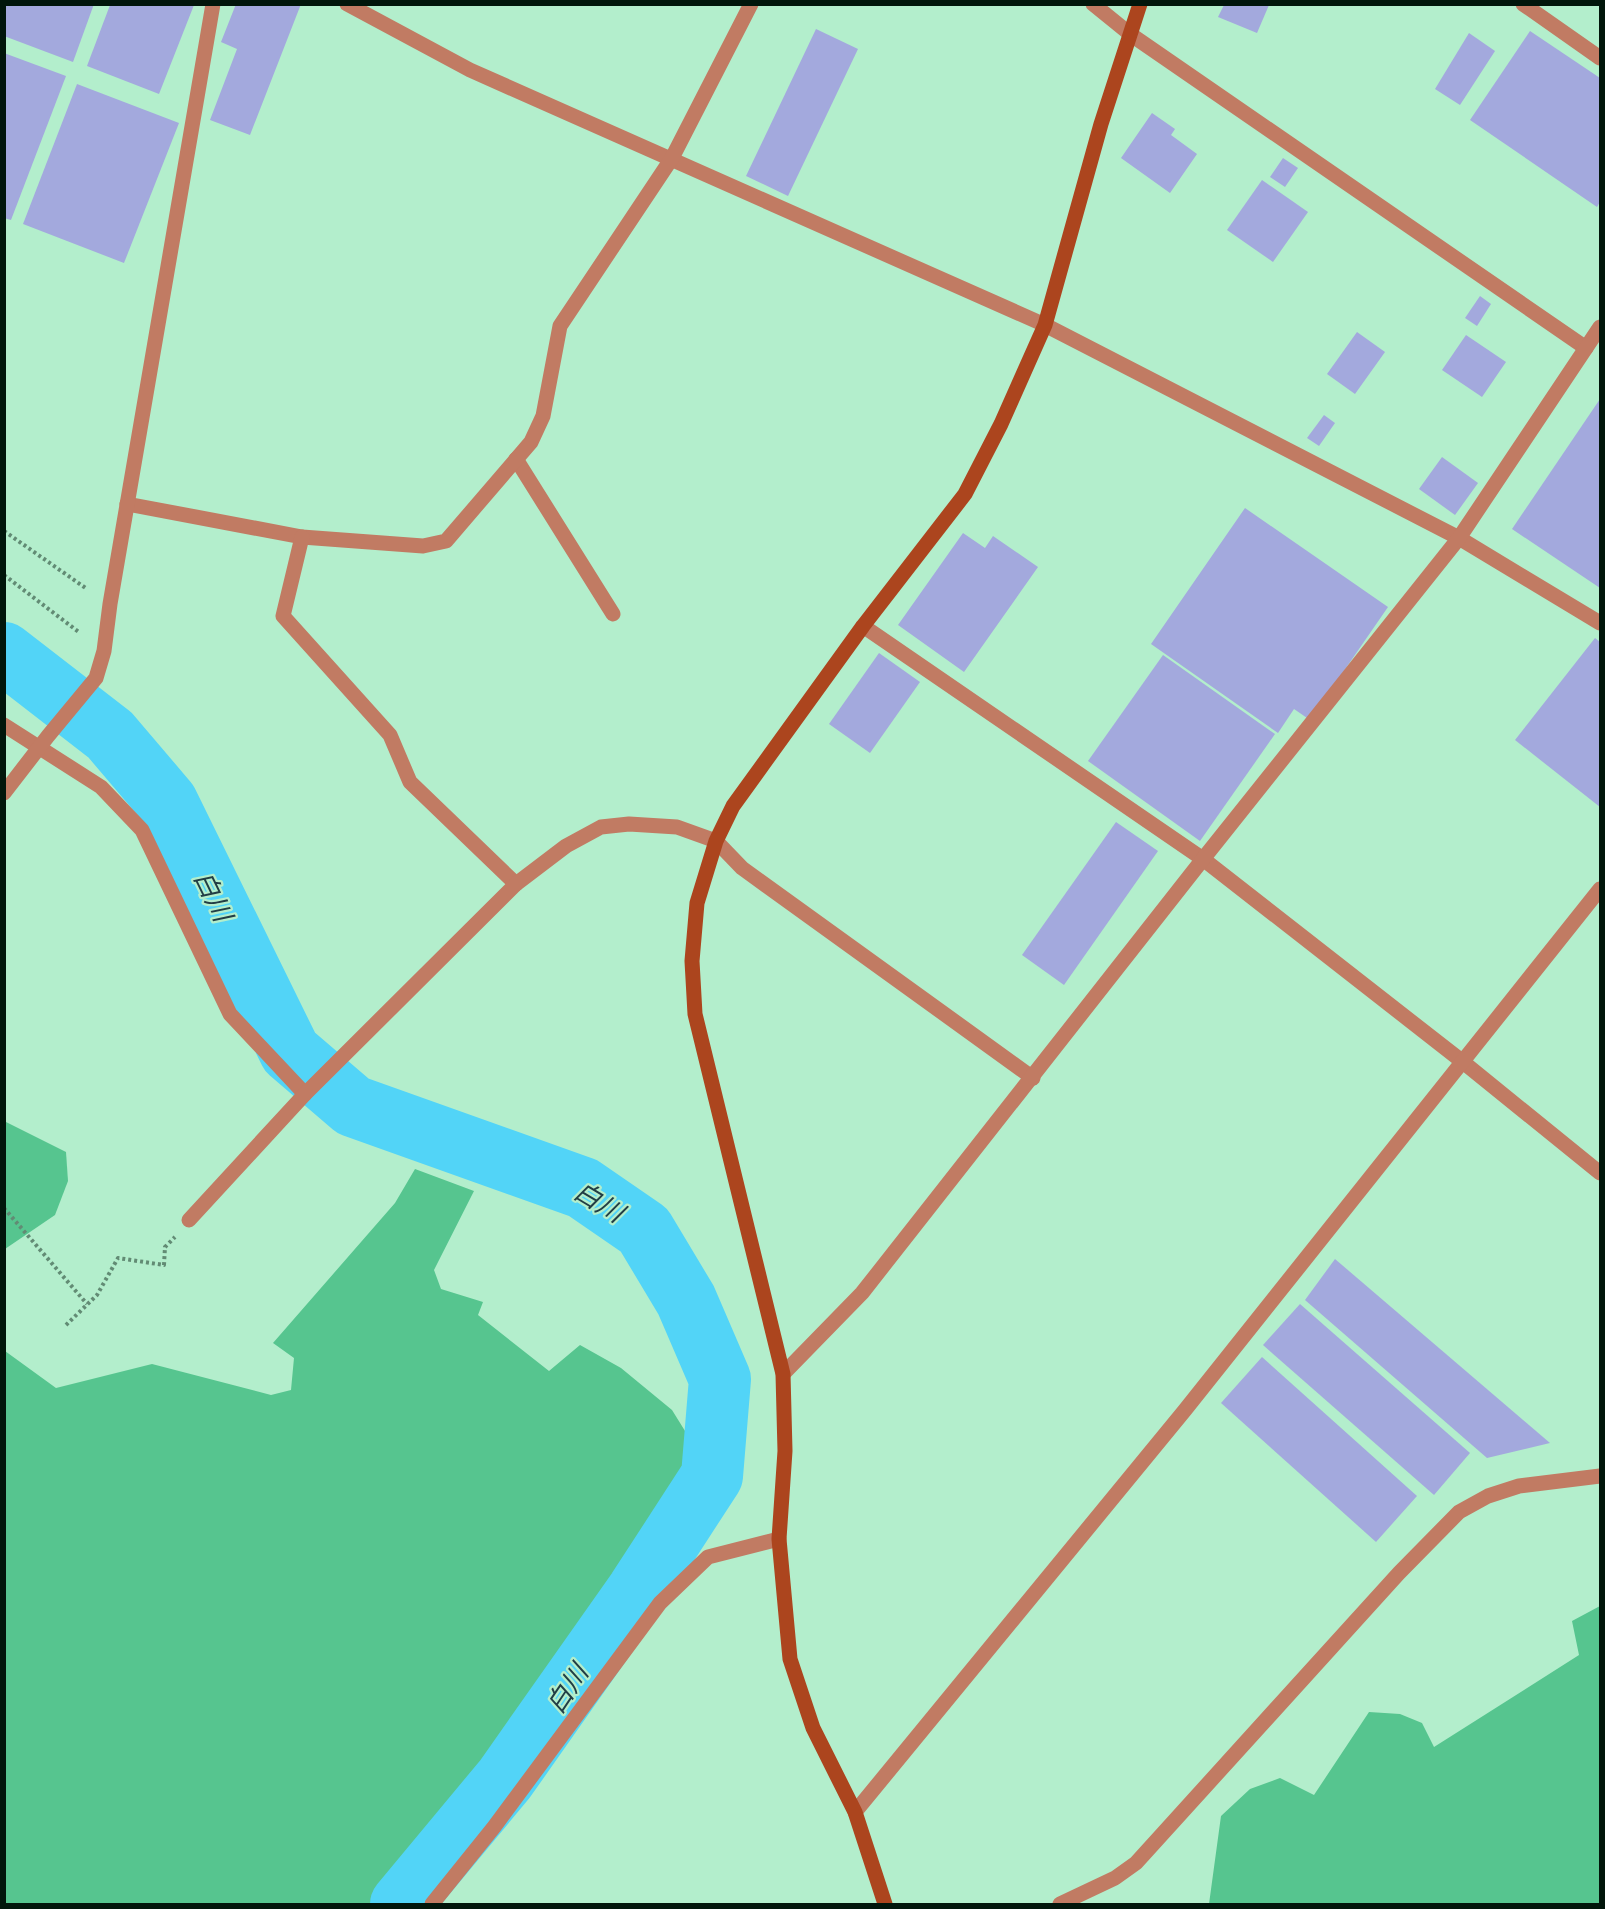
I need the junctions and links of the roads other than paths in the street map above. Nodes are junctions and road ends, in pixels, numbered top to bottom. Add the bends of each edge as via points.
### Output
1 (213, 4) edge
2 (347, 4) edge
3 (751, 4) edge
4 (1093, 4) edge
5 (1140, 4) edge
6 (1523, 4) edge
7 (1130, 33) junction
8 (1600, 58) edge
9 (672, 158) junction
10 (1045, 325) junction
11 (1600, 327) edge
12 (1586, 348) junction
13 (516, 459) junction
14 (127, 504) junction
15 (302, 537) junction
16 (1459, 538) junction
17 (613, 614) dead end
18 (1600, 623) edge
19 (863, 626) junction
20 (4, 725) edge
21 (43, 742) junction
22 (4, 793) edge
23 (716, 841) junction
24 (1203, 859) junction
25 (516, 884) junction
26 (1600, 889) edge
27 (1463, 1062) junction
28 (1033, 1078) junction
29 (305, 1094) junction
30 (1600, 1173) edge
31 (189, 1220) dead end
32 (783, 1374) junction
33 (1600, 1476) edge
34 (779, 1539) junction
35 (855, 1812) junction
36 (432, 1905) edge
37 (885, 1905) edge
38 (1060, 1905) edge

1 - 14 street
2 - 9 street via 470,70
3 - 9 street
4 - 7 street
5 - 7 street
6 - 8 street
7 - 10 street
7 - 12 street
9 - 10 street
9 - 13 street via 560,326 543,416 531,442
10 - 16 street
10 - 19 street via 965,494
11 - 12 street
12 - 16 street
13 - 15 street via 446,541 423,546
13 - 17 street
14 - 15 street
14 - 21 street via 104,651 96,678
15 - 25 street via 283,616 390,735 410,782
16 - 18 street
16 - 24 street
19 - 23 street via 733,806
19 - 24 street
20 - 21 street
21 - 22 street
21 - 29 street via 101,787 142,830 230,1014
23 - 25 street via 677,827 601,827 566,846
23 - 28 street via 742,868
23 - 32 street via 697,903 692,961 695,1014
24 - 27 street
24 - 28 street
25 - 29 street
26 - 27 street
27 - 30 street
27 - 35 street via 1185,1410
28 - 32 street via 862,1293
29 - 31 street
32 - 34 street via 785,1451
33 - 38 street via 1520,1486 1488,1496 1459,1512 1136,1863
34 - 35 street via 790,1659 813,1728
34 - 36 street via 708,1557 660,1603
35 - 37 street

